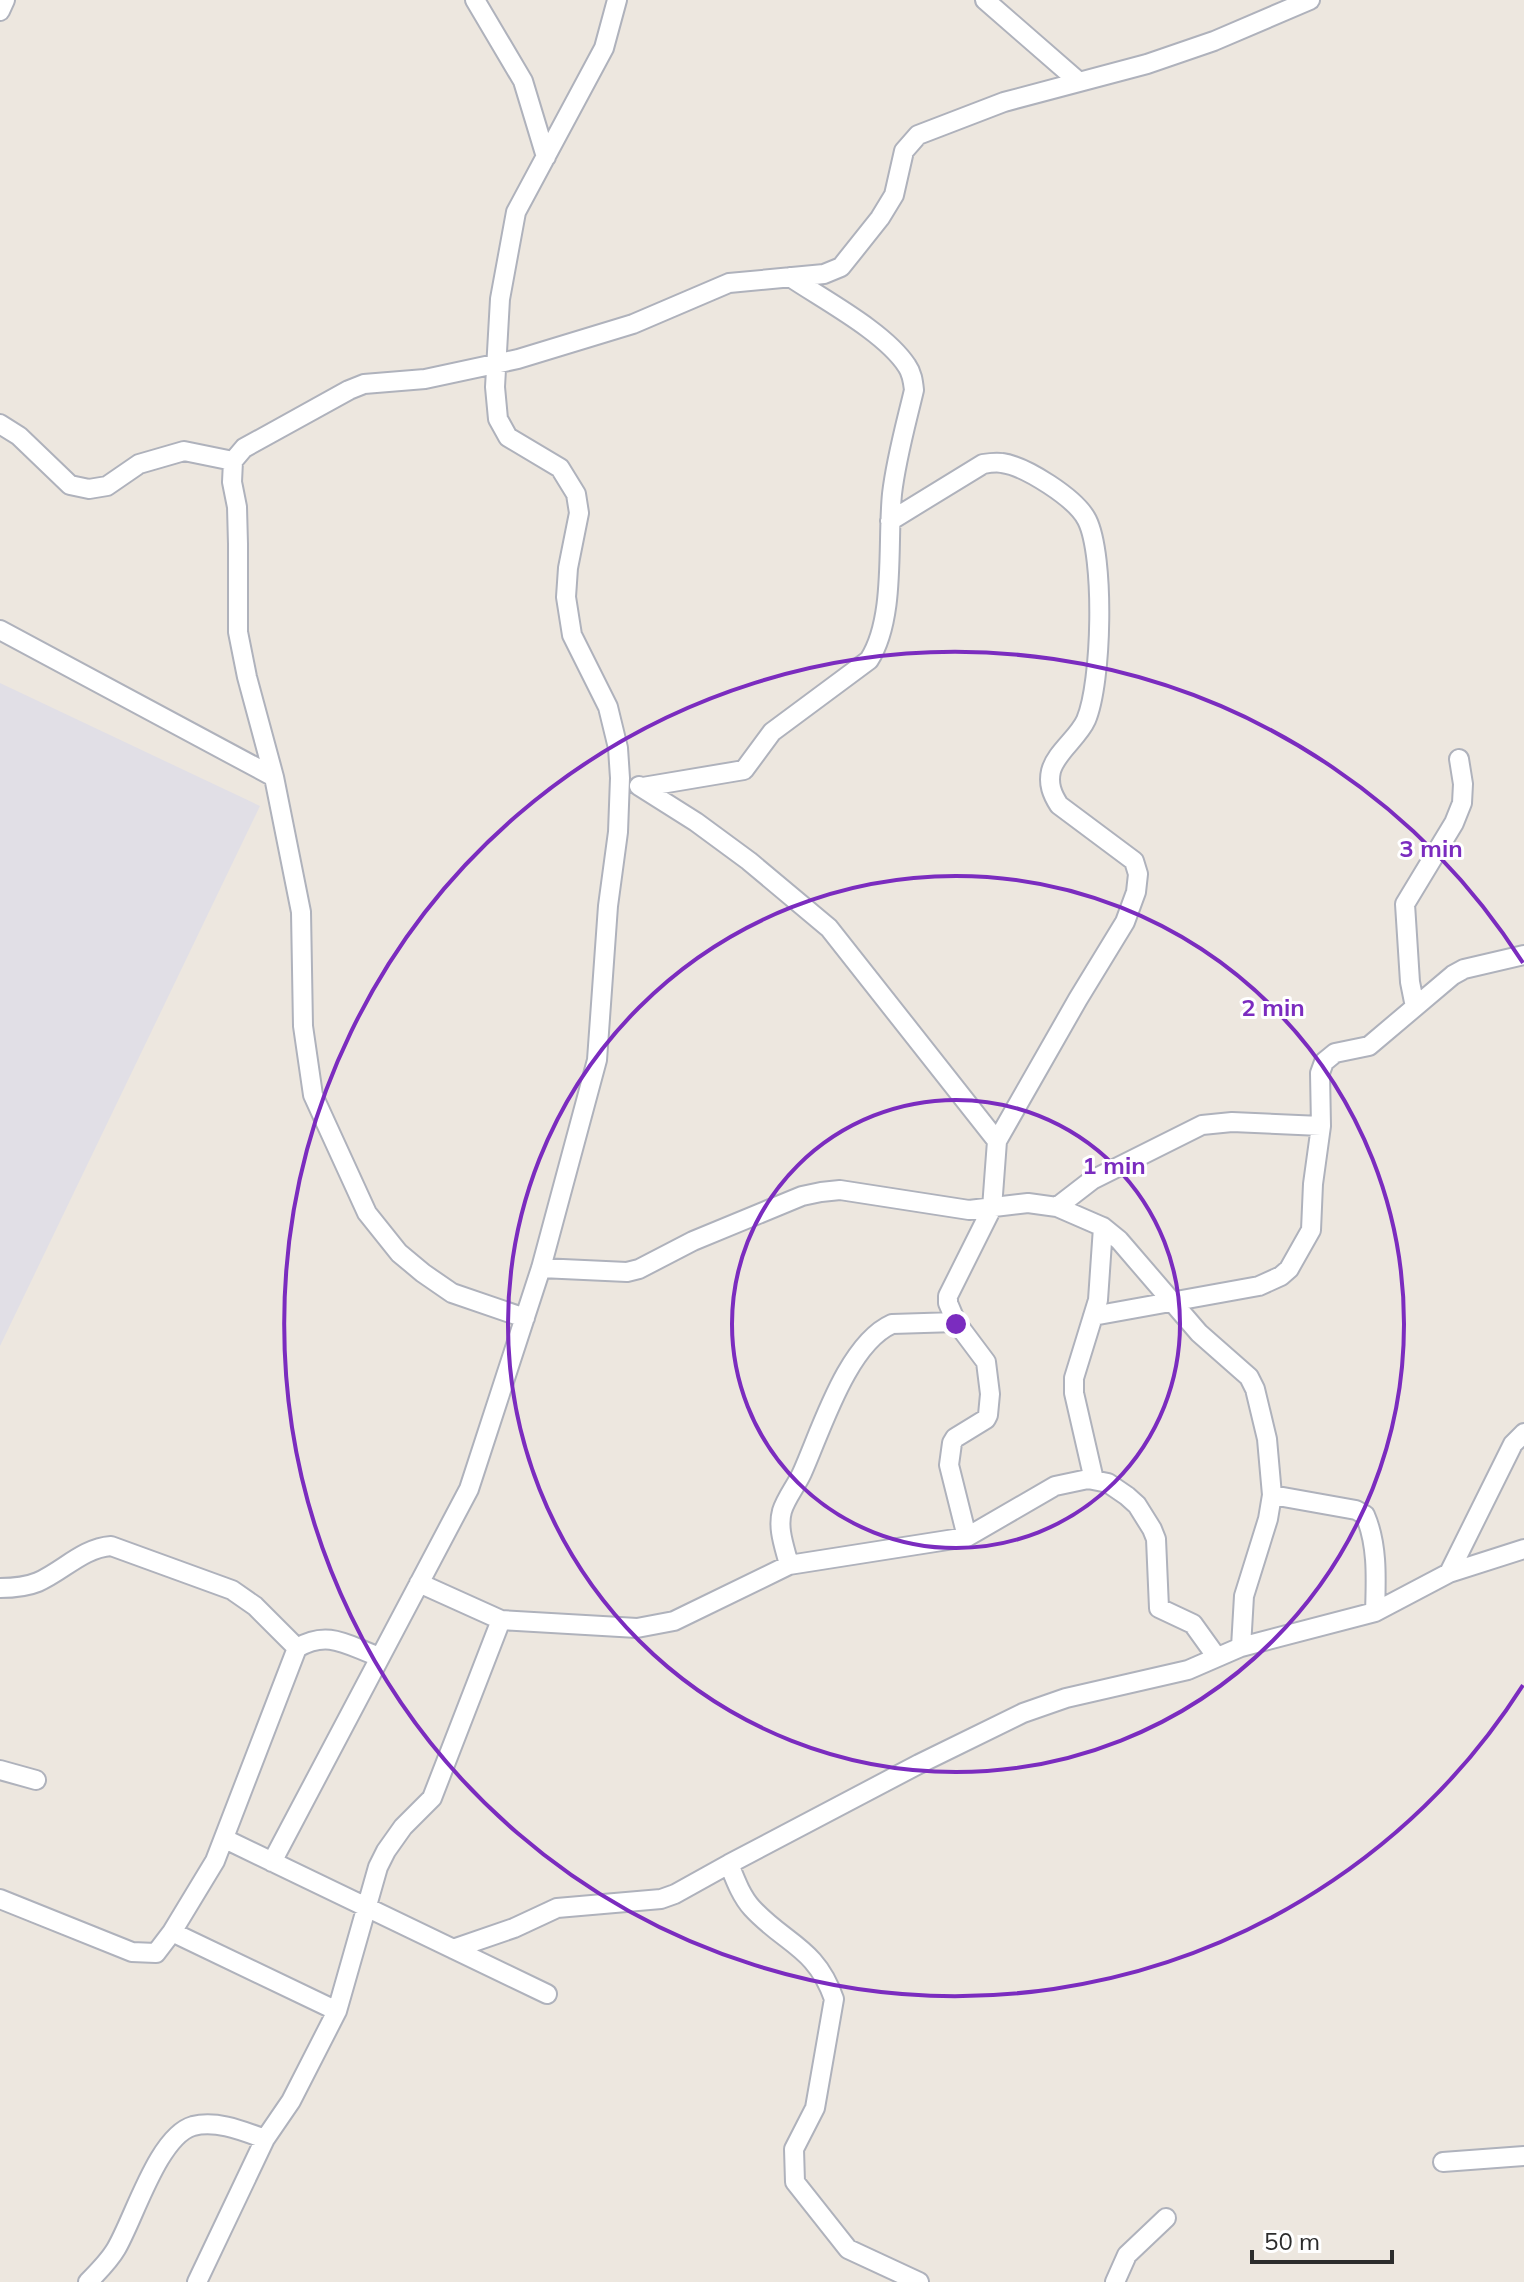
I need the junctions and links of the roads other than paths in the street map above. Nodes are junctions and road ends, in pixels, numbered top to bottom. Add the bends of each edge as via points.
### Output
1 (5, 0) edge
2 (475, 0) edge
3 (617, 0) edge
4 (985, 0) edge
5 (1310, 0) edge
6 (0, 11) edge
7 (1078, 81) junction
8 (546, 157) junction
9 (790, 277) junction
10 (497, 364) junction
11 (0, 424) edge
12 (233, 461) junction
13 (890, 521) junction
14 (0, 630) edge
15 (1459, 759) dead end
16 (274, 777) junction
17 (620, 778) junction
18 (643, 787) junction
19 (1524, 955) edge
20 (1415, 1007) junction
21 (1321, 1126) junction
22 (997, 1141) junction
23 (1057, 1207) junction
24 (992, 1208) junction
25 (1103, 1227) junction
26 (541, 1268) junction
27 (1174, 1304) junction
28 (1093, 1316) junction
29 (525, 1318) junction
30 (956, 1322) junction
31 (1524, 1433) edge
32 (1094, 1480) junction
33 (1272, 1495) junction
34 (967, 1537) junction
35 (1524, 1549) edge
36 (789, 1565) junction
37 (1449, 1573) junction
38 (419, 1583) junction
39 (0, 1588) edge
40 (1375, 1612) junction
41 (501, 1620) junction
42 (1241, 1647) junction
43 (297, 1648) junction
44 (1216, 1656) junction
45 (380, 1657) junction
46 (0, 1770) edge
47 (36, 1780) dead end
48 (225, 1839) junction
49 (272, 1862) junction
50 (729, 1864) junction
51 (0, 1899) edge
52 (368, 1908) junction
53 (172, 1932) junction
54 (453, 1949) junction
55 (547, 1994) dead end
56 (337, 2011) junction
57 (265, 2139) junction
58 (1524, 2156) edge
59 (1443, 2162) dead end
60 (1166, 2218) dead end
61 (88, 2282) edge
62 (197, 2282) edge
63 (919, 2282) edge
64 (1115, 2282) edge

1 - 6 street
2 - 8 street via 523,81
3 - 8 street via 604,48
4 - 7 street
5 - 7 street via 1214,41
7 - 9 street via 918,135 904,151 894,195 841,267
8 - 10 street via 516,212 500,299
9 - 10 street via 729,283 633,324
9 - 13 street via 881,338 909,368 914,390
10 - 12 street via 425,379 364,384 244,448
10 - 17 street via 498,419 508,437 560,468 576,494 579,513 566,597 572,635 608,707
11 - 12 street via 70,485 89,489 107,486 139,464 184,451
12 - 16 street via 238,632
13 - 18 street via 884,614 869,660 772,732 744,770
13 - 22 street via 983,464 1000,462 1031,474 1079,509 1096,553 1099,639 1094,688 1086,720 1054,763 1050,783 1067,812 1134,861 1136,892 1125,922
14 - 16 street
15 - 20 street via 1462,803 1405,904
16 - 29 street via 301,912 303,1026 313,1095 351,1181 367,1213 423,1273 452,1293
17 - 18 street
17 - 26 street via 597,1060
18 - 22 street via 749,861 829,928
19 - 20 street via 1464,969
20 - 21 street via 1369,1046 1335,1053 1324,1062
21 - 23 street via 1202,1125 1092,1180
21 - 27 street via 1311,1230 1289,1269 1259,1286
22 - 24 street
23 - 24 street via 1028,1203
23 - 25 street
24 - 26 street via 969,1210 840,1190 821,1192 693,1241 639,1269
24 - 30 street via 951,1288 948,1303
25 - 27 street
25 - 28 street
26 - 29 street
27 - 28 street
27 - 33 street via 1249,1377 1269,1452
28 - 32 street via 1074,1393
29 - 38 street via 469,1489
30 - 34 street via 986,1362 990,1394 988,1415 955,1438 949,1458
30 - 36 street via 892,1324 864,1346 835,1395 782,1510 780,1527
31 - 37 street via 1513,1444
32 - 34 street via 1055,1486
32 - 44 street via 1108,1483 1137,1505 1156,1539 1159,1608 1193,1624
33 - 40 street via 1365,1515 1374,1553
33 - 42 street via 1244,1596
34 - 36 street
35 - 37 street
36 - 41 street via 674,1621 637,1628
37 - 40 street
38 - 41 street
38 - 45 street
39 - 43 street via 36,1583 85,1554 111,1546 232,1590
40 - 42 street
41 - 52 street via 432,1798 386,1851
42 - 44 street
43 - 45 street via 325,1637
43 - 48 street
44 - 50 street via 1188,1670 1023,1713
45 - 49 street
46 - 47 street
48 - 49 street
48 - 53 street
49 - 52 street
50 - 54 street via 661,1899 557,1908
50 - 63 street via 751,1907 804,1949 834,1999 815,2108 794,2149 795,2182 848,2249
51 - 53 street via 132,1952 156,1953
52 - 54 street
52 - 56 street
53 - 56 street
54 - 55 street
56 - 57 street via 291,2101
57 - 61 street via 231,2127 200,2125 177,2135 157,2163 116,2249
57 - 62 street
58 - 59 street
60 - 64 street via 1127,2255

